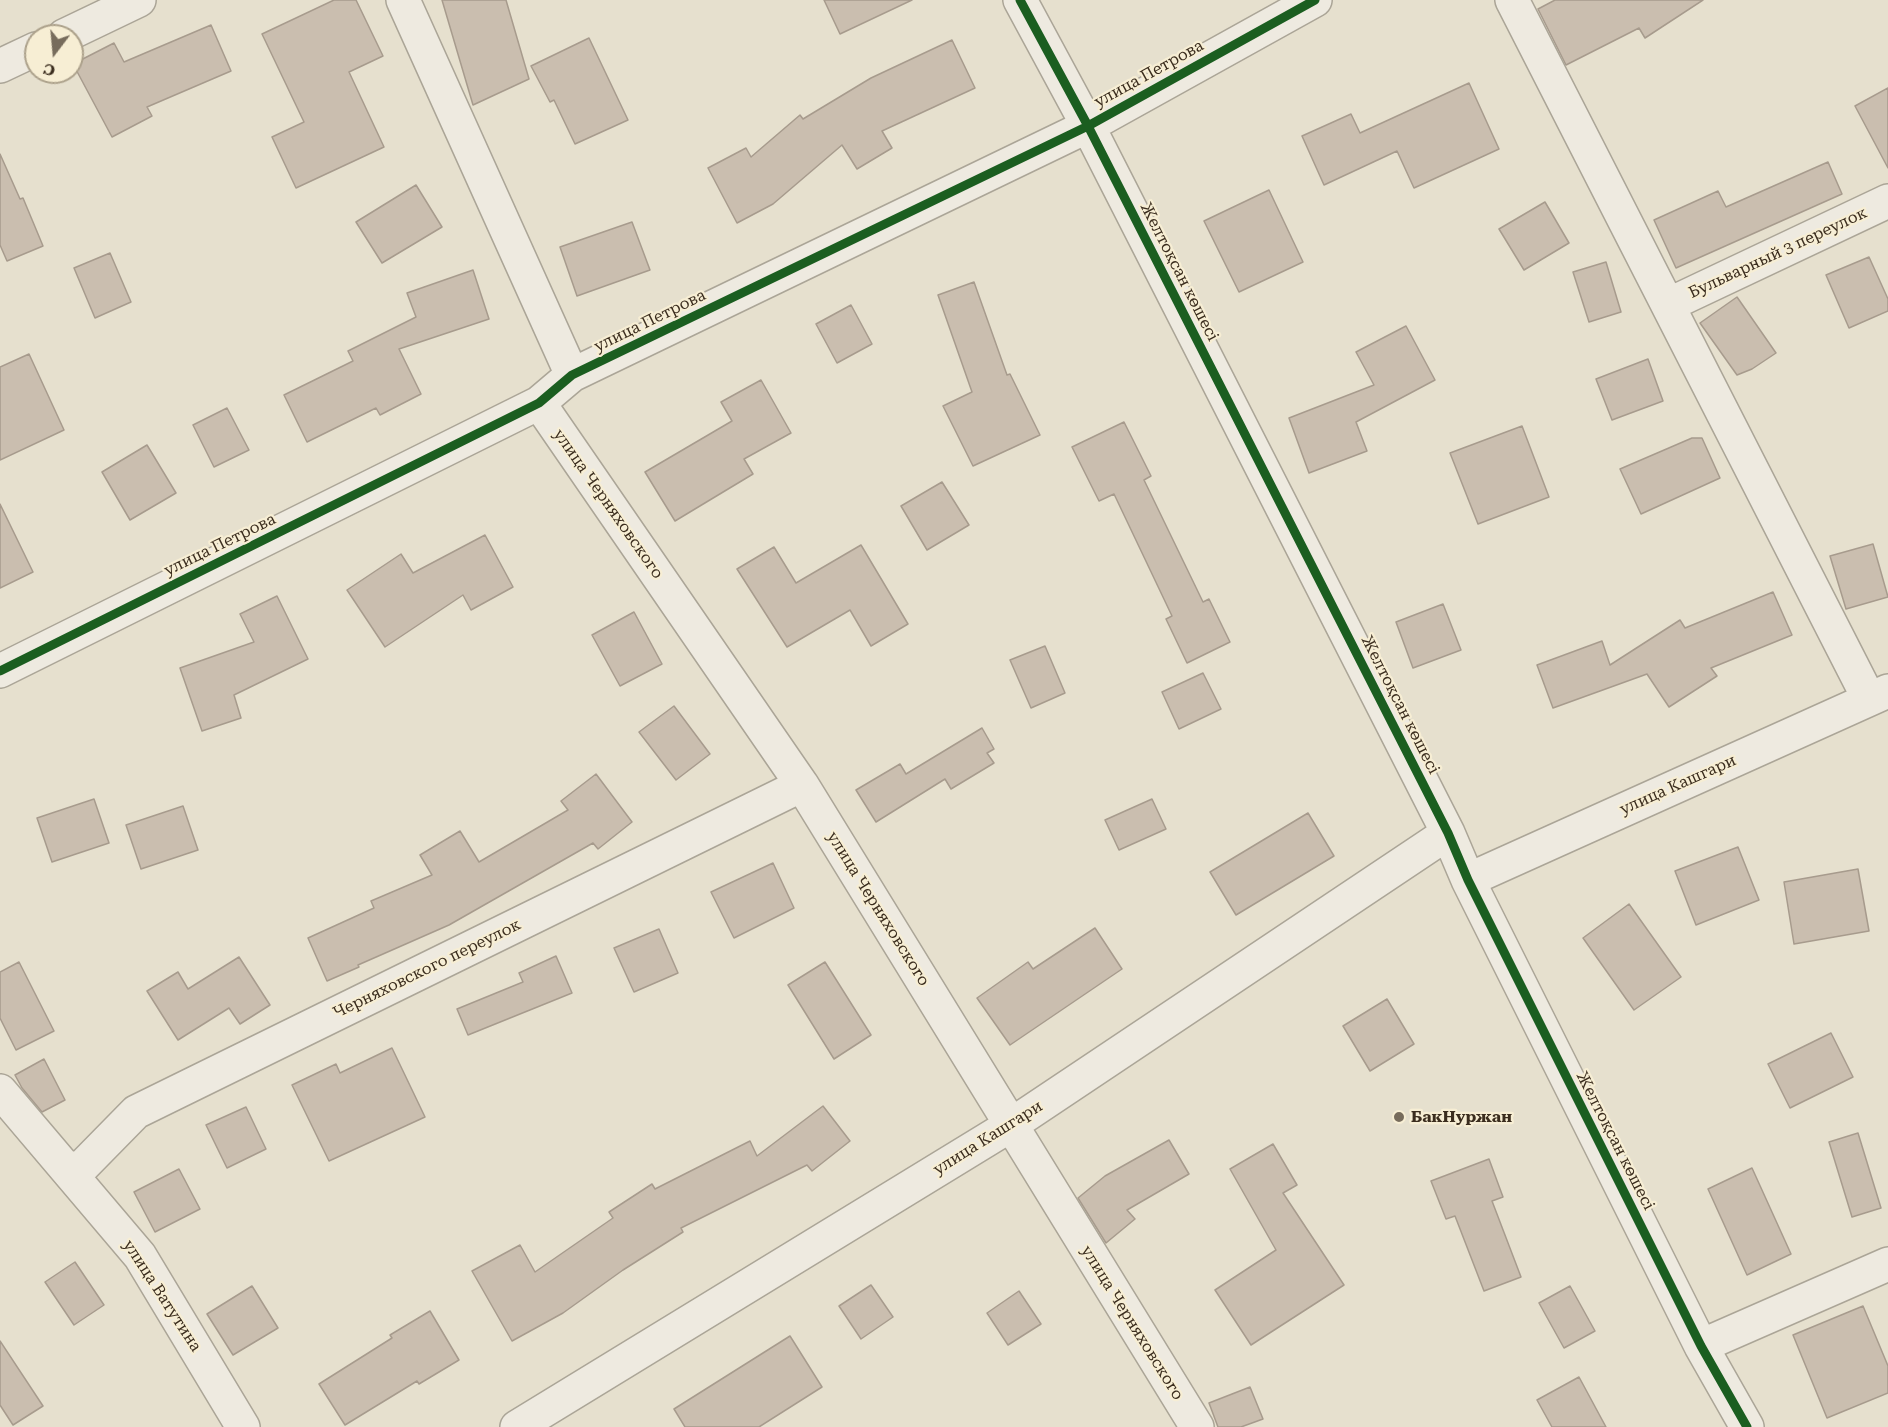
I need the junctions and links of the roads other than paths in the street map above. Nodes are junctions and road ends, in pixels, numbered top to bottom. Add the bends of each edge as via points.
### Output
1 (140, 0) edge
2 (403, 0) edge
3 (1020, 0) edge
4 (1315, 0) edge
5 (1512, 0) edge
6 (84, 27) edge
7 (24, 55) edge
8 (0, 66) edge
9 (1088, 126) junction
10 (1888, 201) edge
11 (1668, 305) junction
12 (572, 375) junction
13 (539, 404) junction
14 (0, 671) edge
15 (1879, 695) edge
16 (802, 785) junction
17 (1448, 833) junction
18 (1468, 880) junction
19 (0, 1091) edge
20 (1011, 1125) junction
21 (66, 1168) junction
22 (1888, 1264) edge
23 (1701, 1346) junction
24 (243, 1427) edge
25 (517, 1427) edge
26 (1197, 1427) edge
27 (1747, 1427) edge

1 - 6 street
2 - 12 street
3 - 9 street, Желтоқсан көшесі
4 - 9 street, улица Петрова
5 - 11 street
7 - 8 street
9 - 12 street, улица Петрова
9 - 17 street, Желтоқсан көшесі
10 - 11 street, Бульварный 3 переулок
11 - 15 street
12 - 13 street, улица Петрова
13 - 14 street, улица Петрова
13 - 16 street, улица Черняховского
15 - 18 street, улица Кашгари
16 - 20 street, улица Черняховского
16 - 21 street, Черняховского переулок via 136,1112 81,1168
17 - 18 street, Желтоқсан көшесі
17 - 20 street, улица Кашгари
18 - 23 street, Желтоқсан көшесі
19 - 21 street, улица Ватутина
20 - 25 street, улица Кашгари
20 - 26 street, улица Черняховского
21 - 24 street, улица Ватутина via 140,1256
22 - 23 street
23 - 27 street, Желтоқсан көшесі

